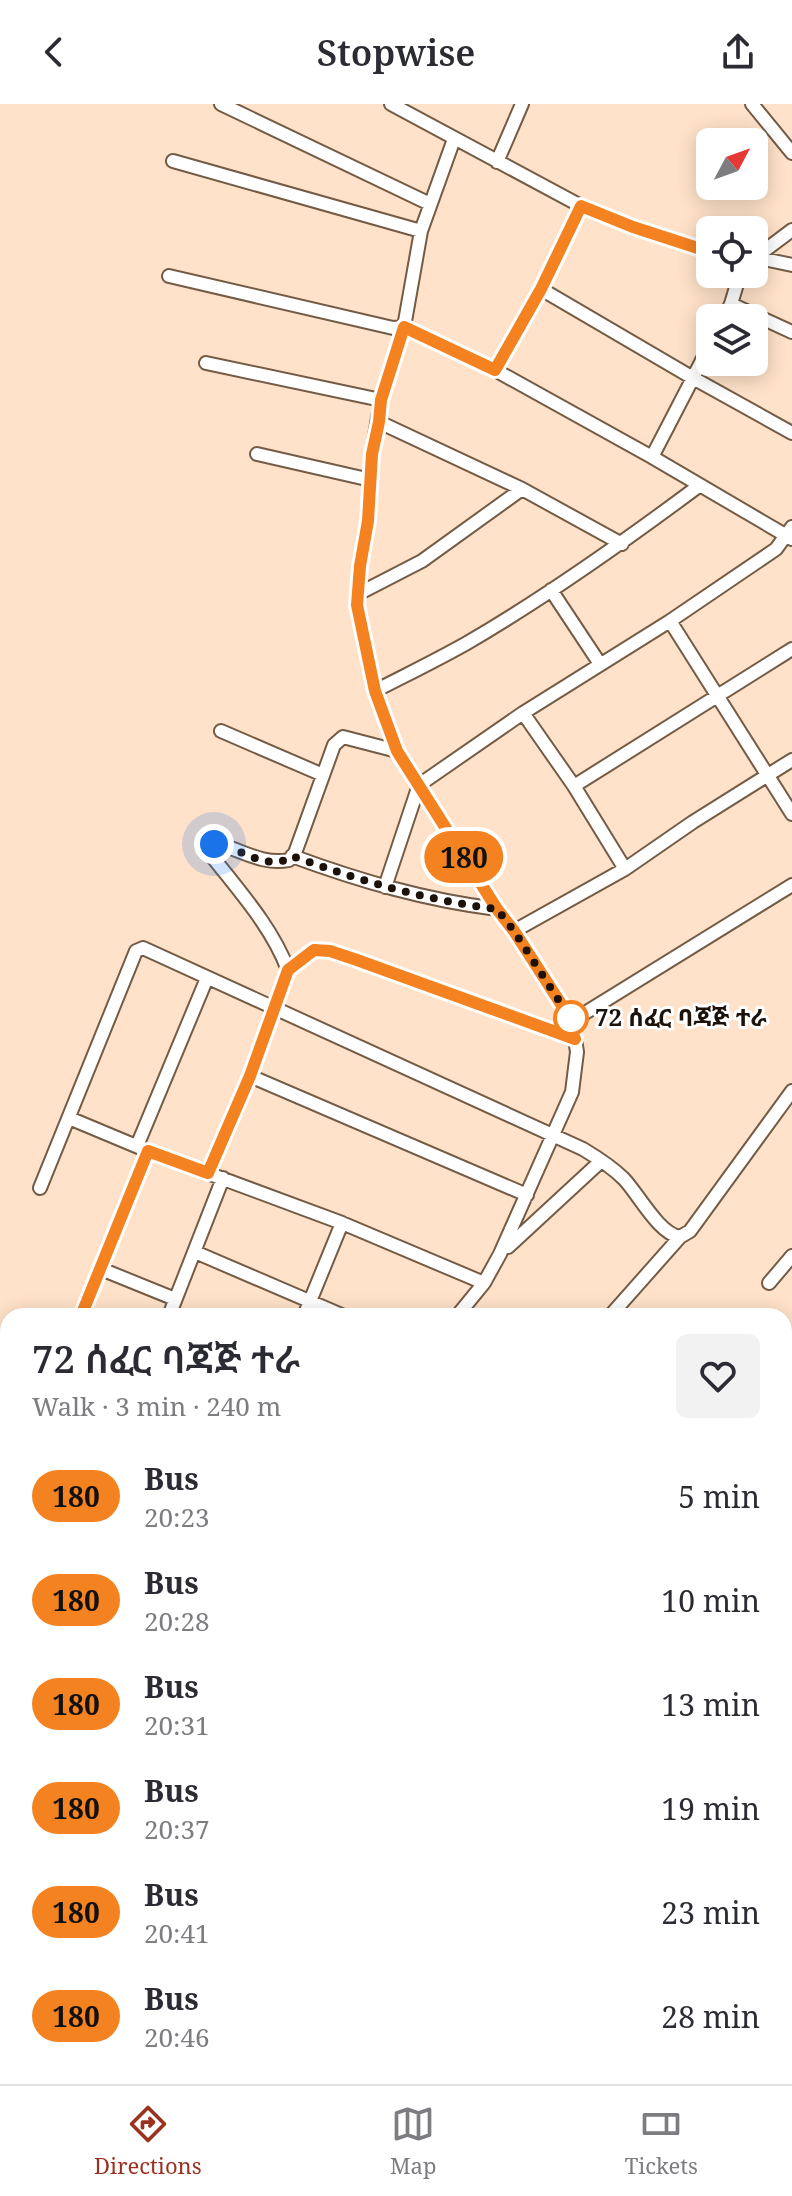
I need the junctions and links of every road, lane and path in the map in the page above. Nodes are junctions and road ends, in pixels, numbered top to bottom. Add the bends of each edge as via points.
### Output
1 (221, 104) edge
2 (391, 104) edge
3 (522, 104) edge
4 (752, 104) edge
5 (454, 139) junction
6 (792, 153) edge
7 (173, 161) dead end
8 (497, 162) junction
9 (430, 204) junction
10 (581, 206) junction
11 (792, 230) edge
12 (421, 231) junction
13 (696, 247) edge
14 (768, 248) edge
15 (768, 260) edge
16 (792, 265) edge
17 (169, 276) dead end
18 (736, 288) edge
19 (541, 289) junction
20 (731, 304) edge
21 (768, 321) edge
22 (404, 327) junction
23 (792, 332) edge
24 (206, 363) dead end
25 (495, 370) junction
26 (696, 372) edge
27 (693, 378) junction
28 (381, 400) junction
29 (379, 422) junction
30 (792, 433) edge
31 (257, 454) dead end
32 (652, 457) junction
33 (371, 480) junction
34 (700, 485) junction
35 (522, 489) junction
36 (790, 534) edge
37 (622, 544) junction
38 (551, 590) junction
39 (358, 594) junction
40 (670, 621) junction
41 (792, 649) edge
42 (600, 664) junction
43 (375, 691) junction
44 (718, 696) junction
45 (523, 713) junction
46 (221, 731) dead end
47 (397, 751) junction
48 (792, 760) edge
49 (769, 774) junction
50 (323, 775) junction
51 (419, 785) junction
52 (574, 786) junction
53 (792, 814) edge
54 (292, 856) junction
55 (625, 869) junction
56 (792, 885) edge
57 (385, 887) junction
58 (497, 909) junction
59 (514, 931) junction
60 (288, 970) junction
61 (207, 978) junction
62 (275, 1008) junction
63 (572, 1021) junction
64 (575, 1039) junction
65 (250, 1076) junction
66 (792, 1091) edge
67 (69, 1118) junction
68 (552, 1136) junction
69 (143, 1149) junction
70 (600, 1162) junction
71 (208, 1173) junction
72 (223, 1178) junction
73 (40, 1188) dead end
74 (527, 1195) junction
75 (342, 1223) junction
76 (680, 1237) junction
77 (195, 1252) junction
78 (500, 1254) junction
79 (792, 1256) edge
80 (101, 1269) junction
81 (484, 1283) junction
82 (769, 1283) dead end
83 (175, 1299) junction
84 (310, 1300) junction
85 (84, 1308) edge
86 (172, 1308) edge
87 (307, 1308) edge
88 (327, 1308) edge
89 (464, 1308) edge
90 (617, 1308) edge

1 - 9 street
2 - 5 street
3 - 8 street
4 - 6 street
5 - 8 street
5 - 9 street
7 - 12 street
8 - 10 street
9 - 12 street
10 - 13 street
10 - 19 street
11 - 14 street
12 - 22 street
15 - 16 street
17 - 22 street
18 - 20 street
19 - 25 street
19 - 27 street
21 - 23 street
22 - 25 street
22 - 28 street
24 - 28 street
25 - 32 street
26 - 27 street
27 - 30 street
27 - 32 street
28 - 29 street
29 - 33 street
29 - 35 street
31 - 33 street
32 - 34 street
33 - 39 street
34 - 36 street
34 - 37 street
35 - 37 street
35 - 39 street via 422,561
36 - 40 street
37 - 38 street
38 - 42 street
38 - 43 street via 467,643
39 - 43 street
40 - 42 street
40 - 44 street
41 - 44 street
42 - 45 street
43 - 47 street
44 - 49 street
44 - 52 street
45 - 51 street
45 - 52 street
46 - 50 street
47 - 50 street via 343,737 334,745
47 - 51 street
48 - 49 street
49 - 53 street
49 - 55 street
50 - 54 street
51 - 57 street
51 - 58 street
52 - 55 street
54 - 57 street
54 - 60 street via 274,862 219,844 211,847 211,855 257,914
55 - 59 street
56 - 63 street
57 - 58 street
58 - 59 street
59 - 63 street
60 - 62 street
60 - 64 street via 314,950 330,951
61 - 62 street
61 - 67 street via 150,950 136,951
61 - 69 street
62 - 65 street
62 - 68 street
63 - 64 street
64 - 68 street via 572,1092
65 - 71 street
65 - 74 street
66 - 76 street via 690,1231
67 - 69 street
67 - 73 street
68 - 70 street
68 - 74 street
69 - 71 street
69 - 80 street
70 - 76 street via 625,1180 671,1236
70 - 78 street
71 - 72 street
72 - 75 street
72 - 77 street
74 - 78 street
75 - 81 street
75 - 84 street
76 - 90 street
77 - 83 street
77 - 84 street
78 - 81 street
79 - 82 street
80 - 83 street
80 - 85 street
81 - 89 street
83 - 86 street
84 - 87 street
84 - 88 street

